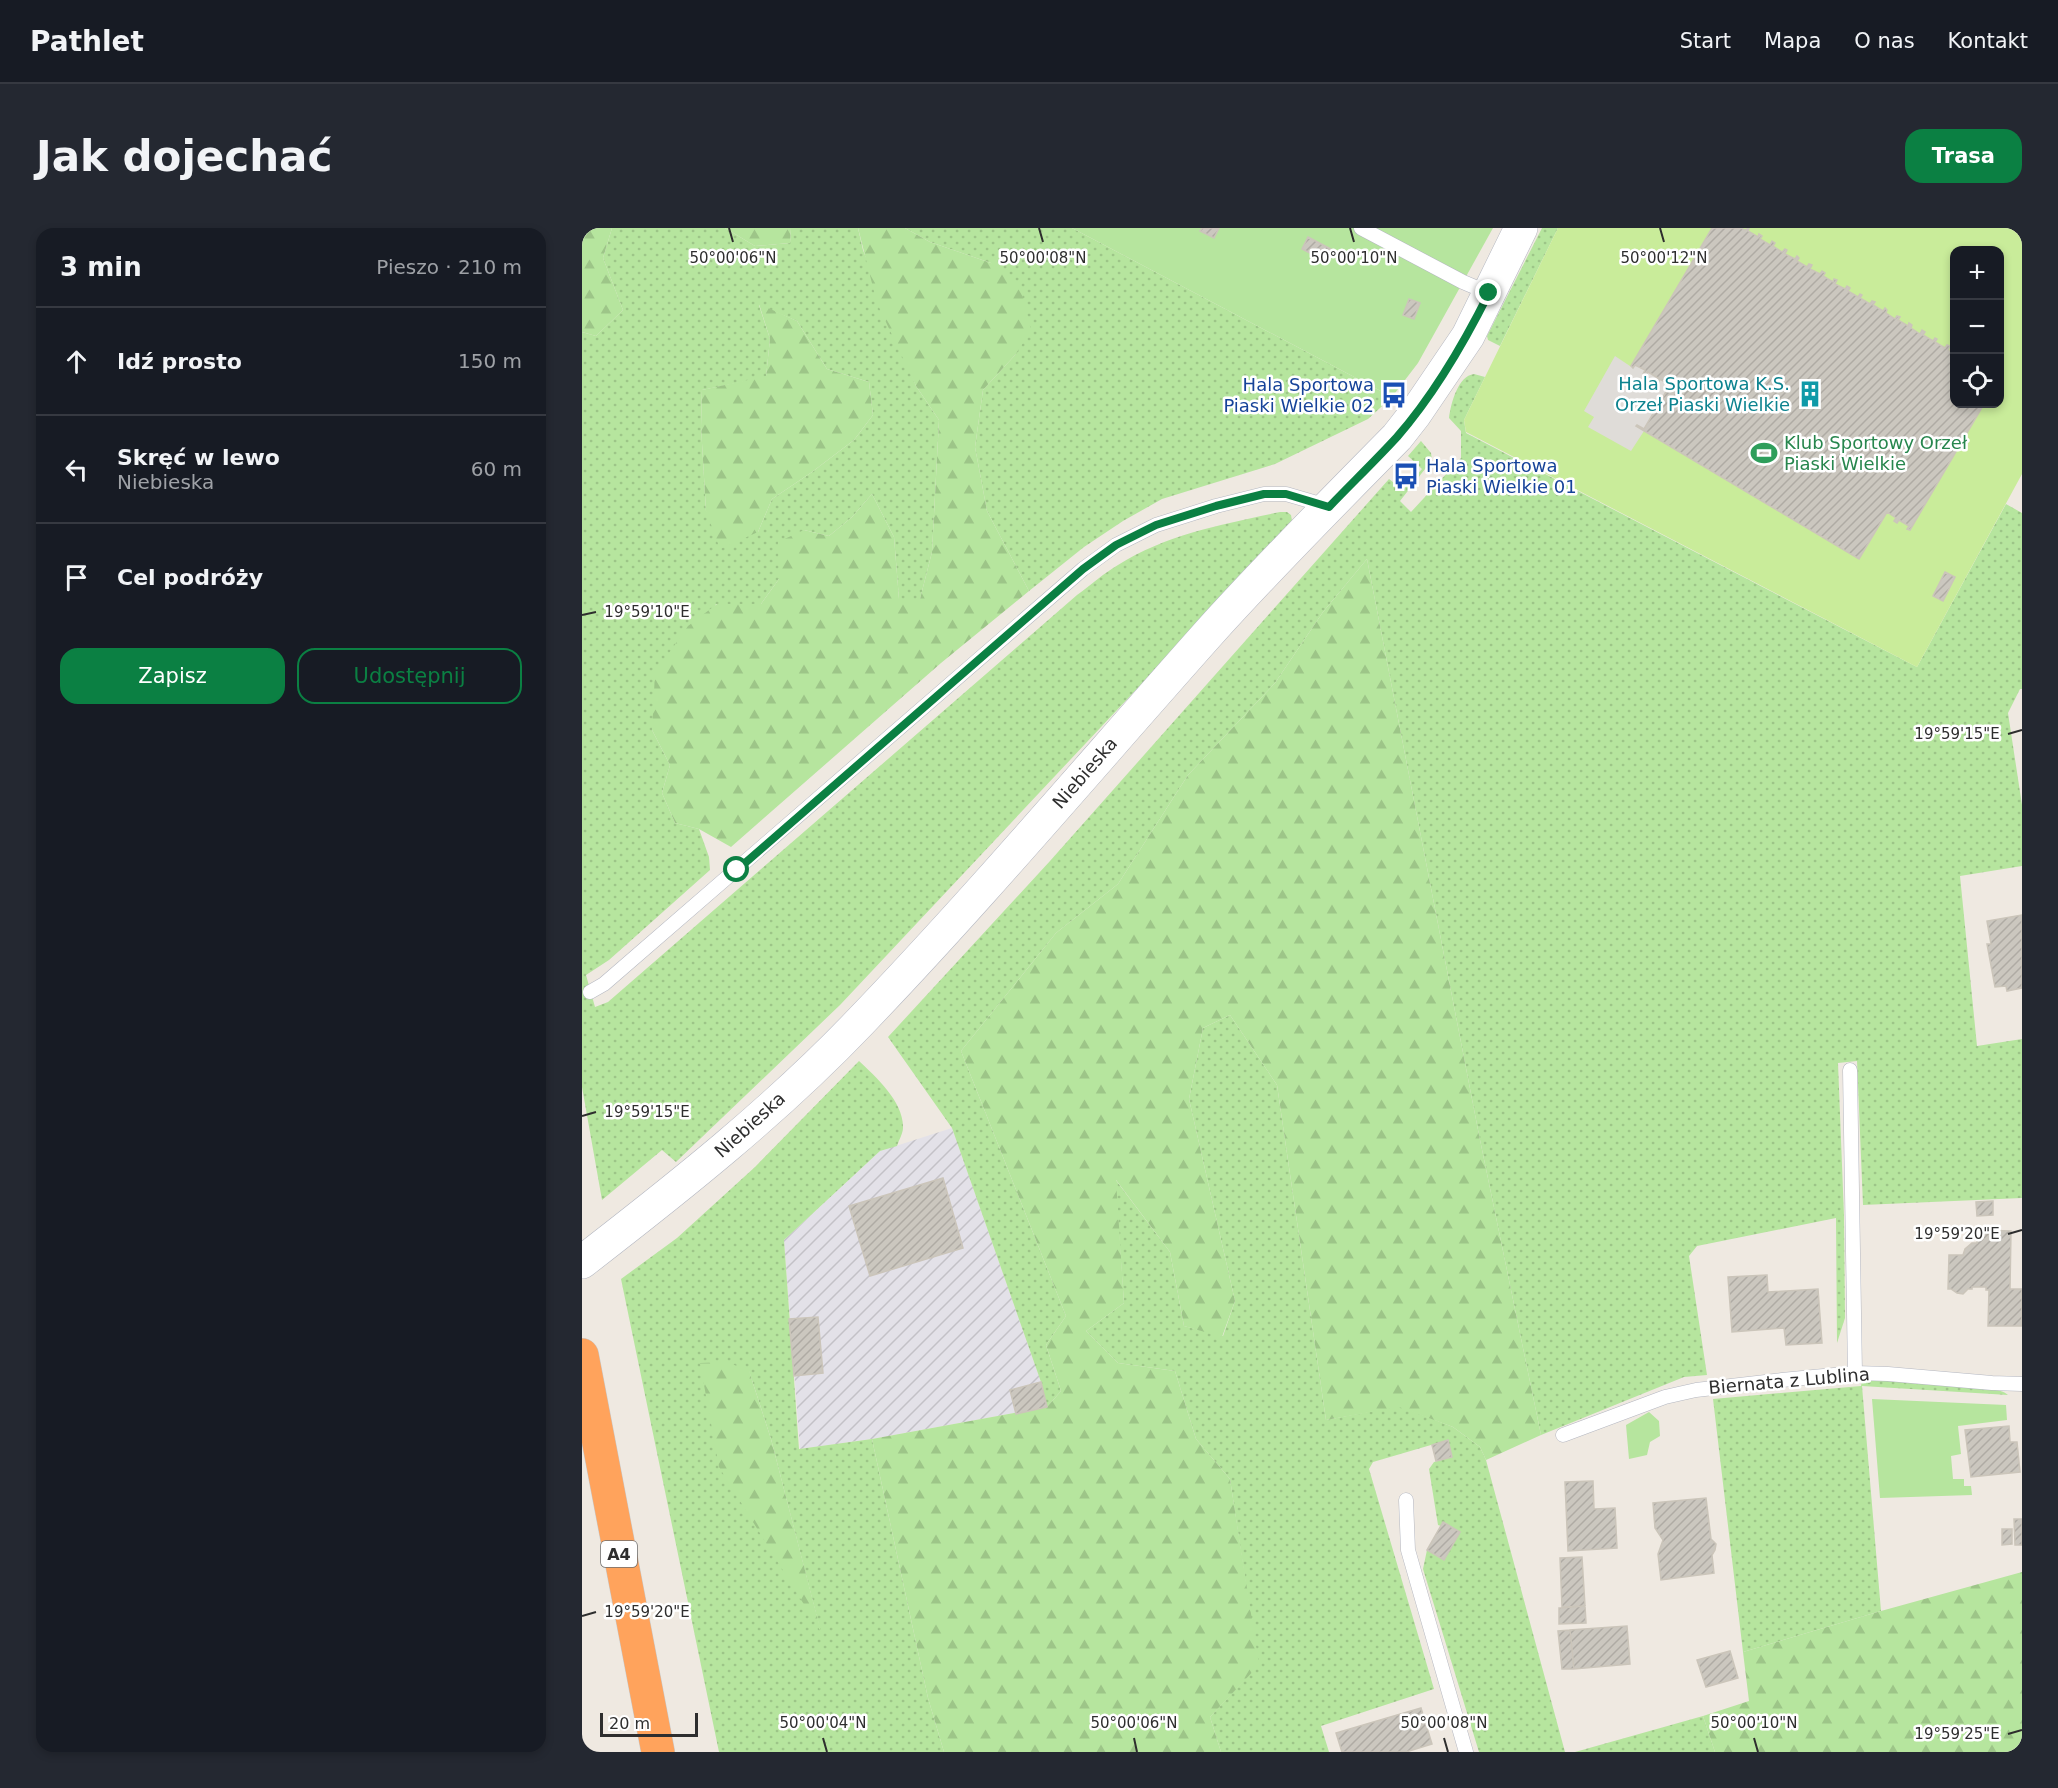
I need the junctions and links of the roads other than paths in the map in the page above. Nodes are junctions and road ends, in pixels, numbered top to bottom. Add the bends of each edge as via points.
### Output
1 (1361, 228) edge
2 (1521, 228) edge
3 (1489, 293) junction
4 (1329, 507) junction
5 (590, 992) dead end
6 (1850, 1070) dead end
7 (582, 1262) edge
8 (582, 1355) edge
9 (1855, 1373) junction
10 (2022, 1384) edge
11 (1563, 1435) dead end
12 (1406, 1500) dead end
13 (658, 1752) edge
14 (1467, 1752) edge

1 - 3 lane
2 - 3 street, Niebieska
3 - 4 street, Niebieska via 1468,336 1415,414
4 - 5 lane via 1286,494 1264,494 1156,525 1116,545 1083,569 613,977
4 - 7 street, Niebieska via 1210,632 861,1022 756,1121
6 - 9 lane
8 - 13 highway, A4
9 - 10 lane, Biernata z Lublina
9 - 11 lane, Biernata z Lublina via 1696,1390 1665,1397
12 - 14 lane via 1408,1550

